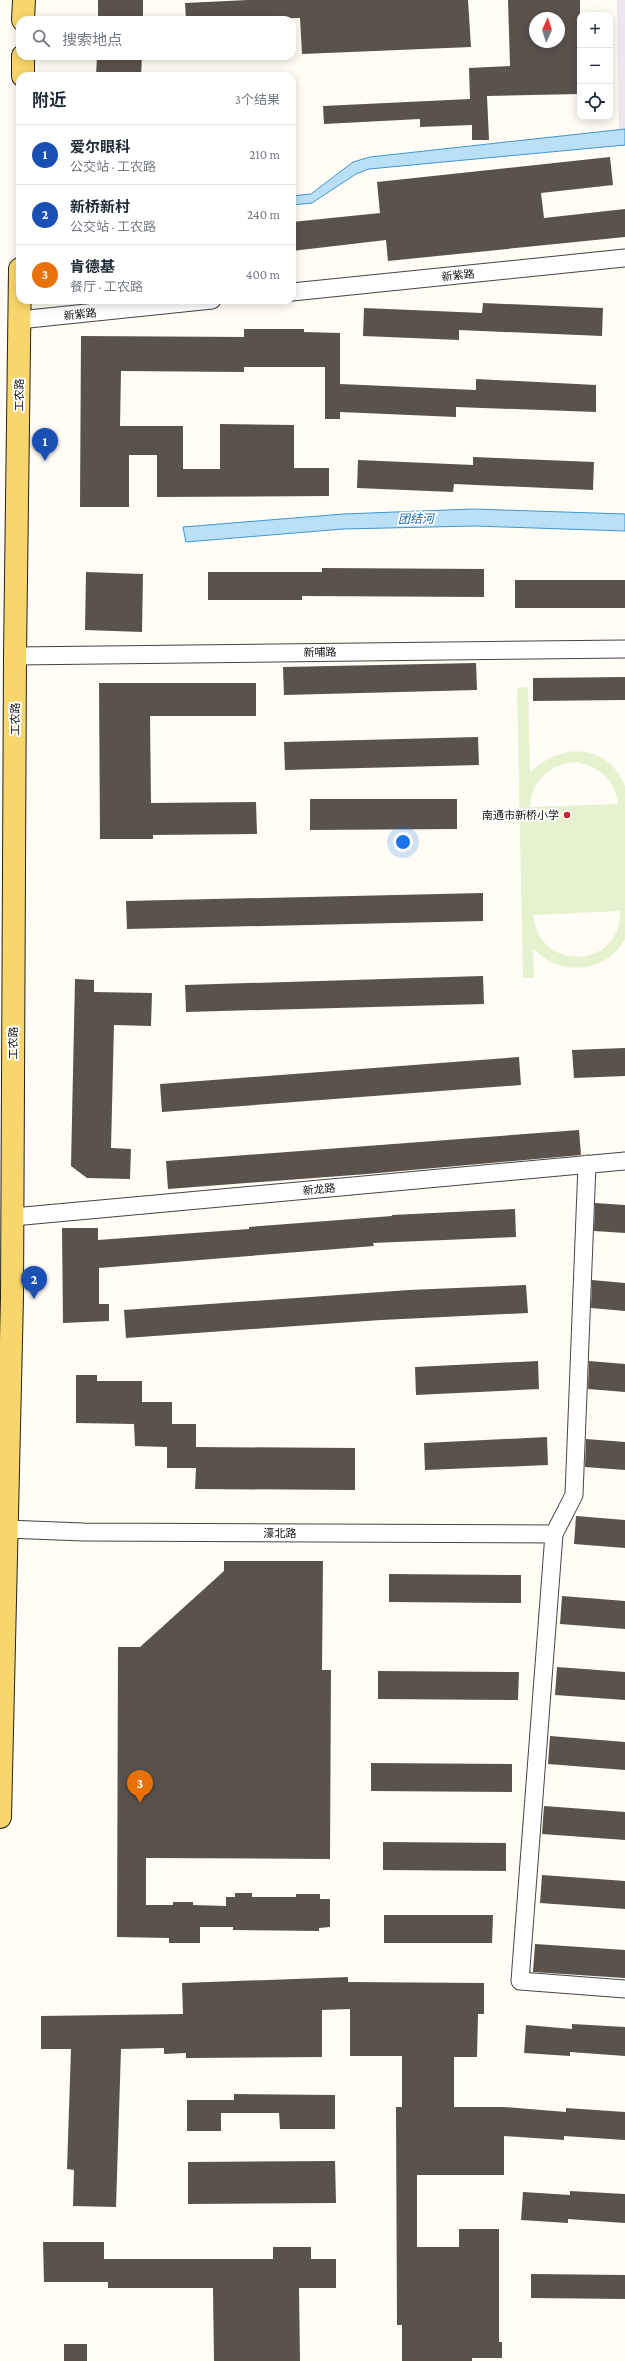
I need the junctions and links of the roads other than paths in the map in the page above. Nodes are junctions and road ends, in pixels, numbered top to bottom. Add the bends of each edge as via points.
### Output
1 (24, 0) edge
2 (24, 16) edge
3 (23, 60) edge
4 (23, 72) edge
5 (625, 258) edge
6 (296, 292) edge
7 (19, 304) edge
8 (173, 304) edge
9 (19, 320) junction
10 (625, 649) edge
11 (15, 656) junction
12 (625, 1161) edge
13 (587, 1164) junction
14 (13, 1217) junction
15 (6, 1529) junction
16 (554, 1534) junction
17 (0, 1817) edge
18 (625, 1989) edge

1 - 2 main road
3 - 4 main road
5 - 6 street, 新紫路
7 - 9 main road, 工农路
8 - 9 street, 新紫路
9 - 11 main road, 工农路
10 - 11 street, 新哺路
11 - 14 main road, 工农路
12 - 13 street, 新龙路
13 - 14 street, 新龙路
13 - 16 street via 574,1495
14 - 15 main road, 工农路
15 - 16 street, 濠北路 via 83,1532
15 - 17 main road, 工农路
16 - 18 street via 520,1981

